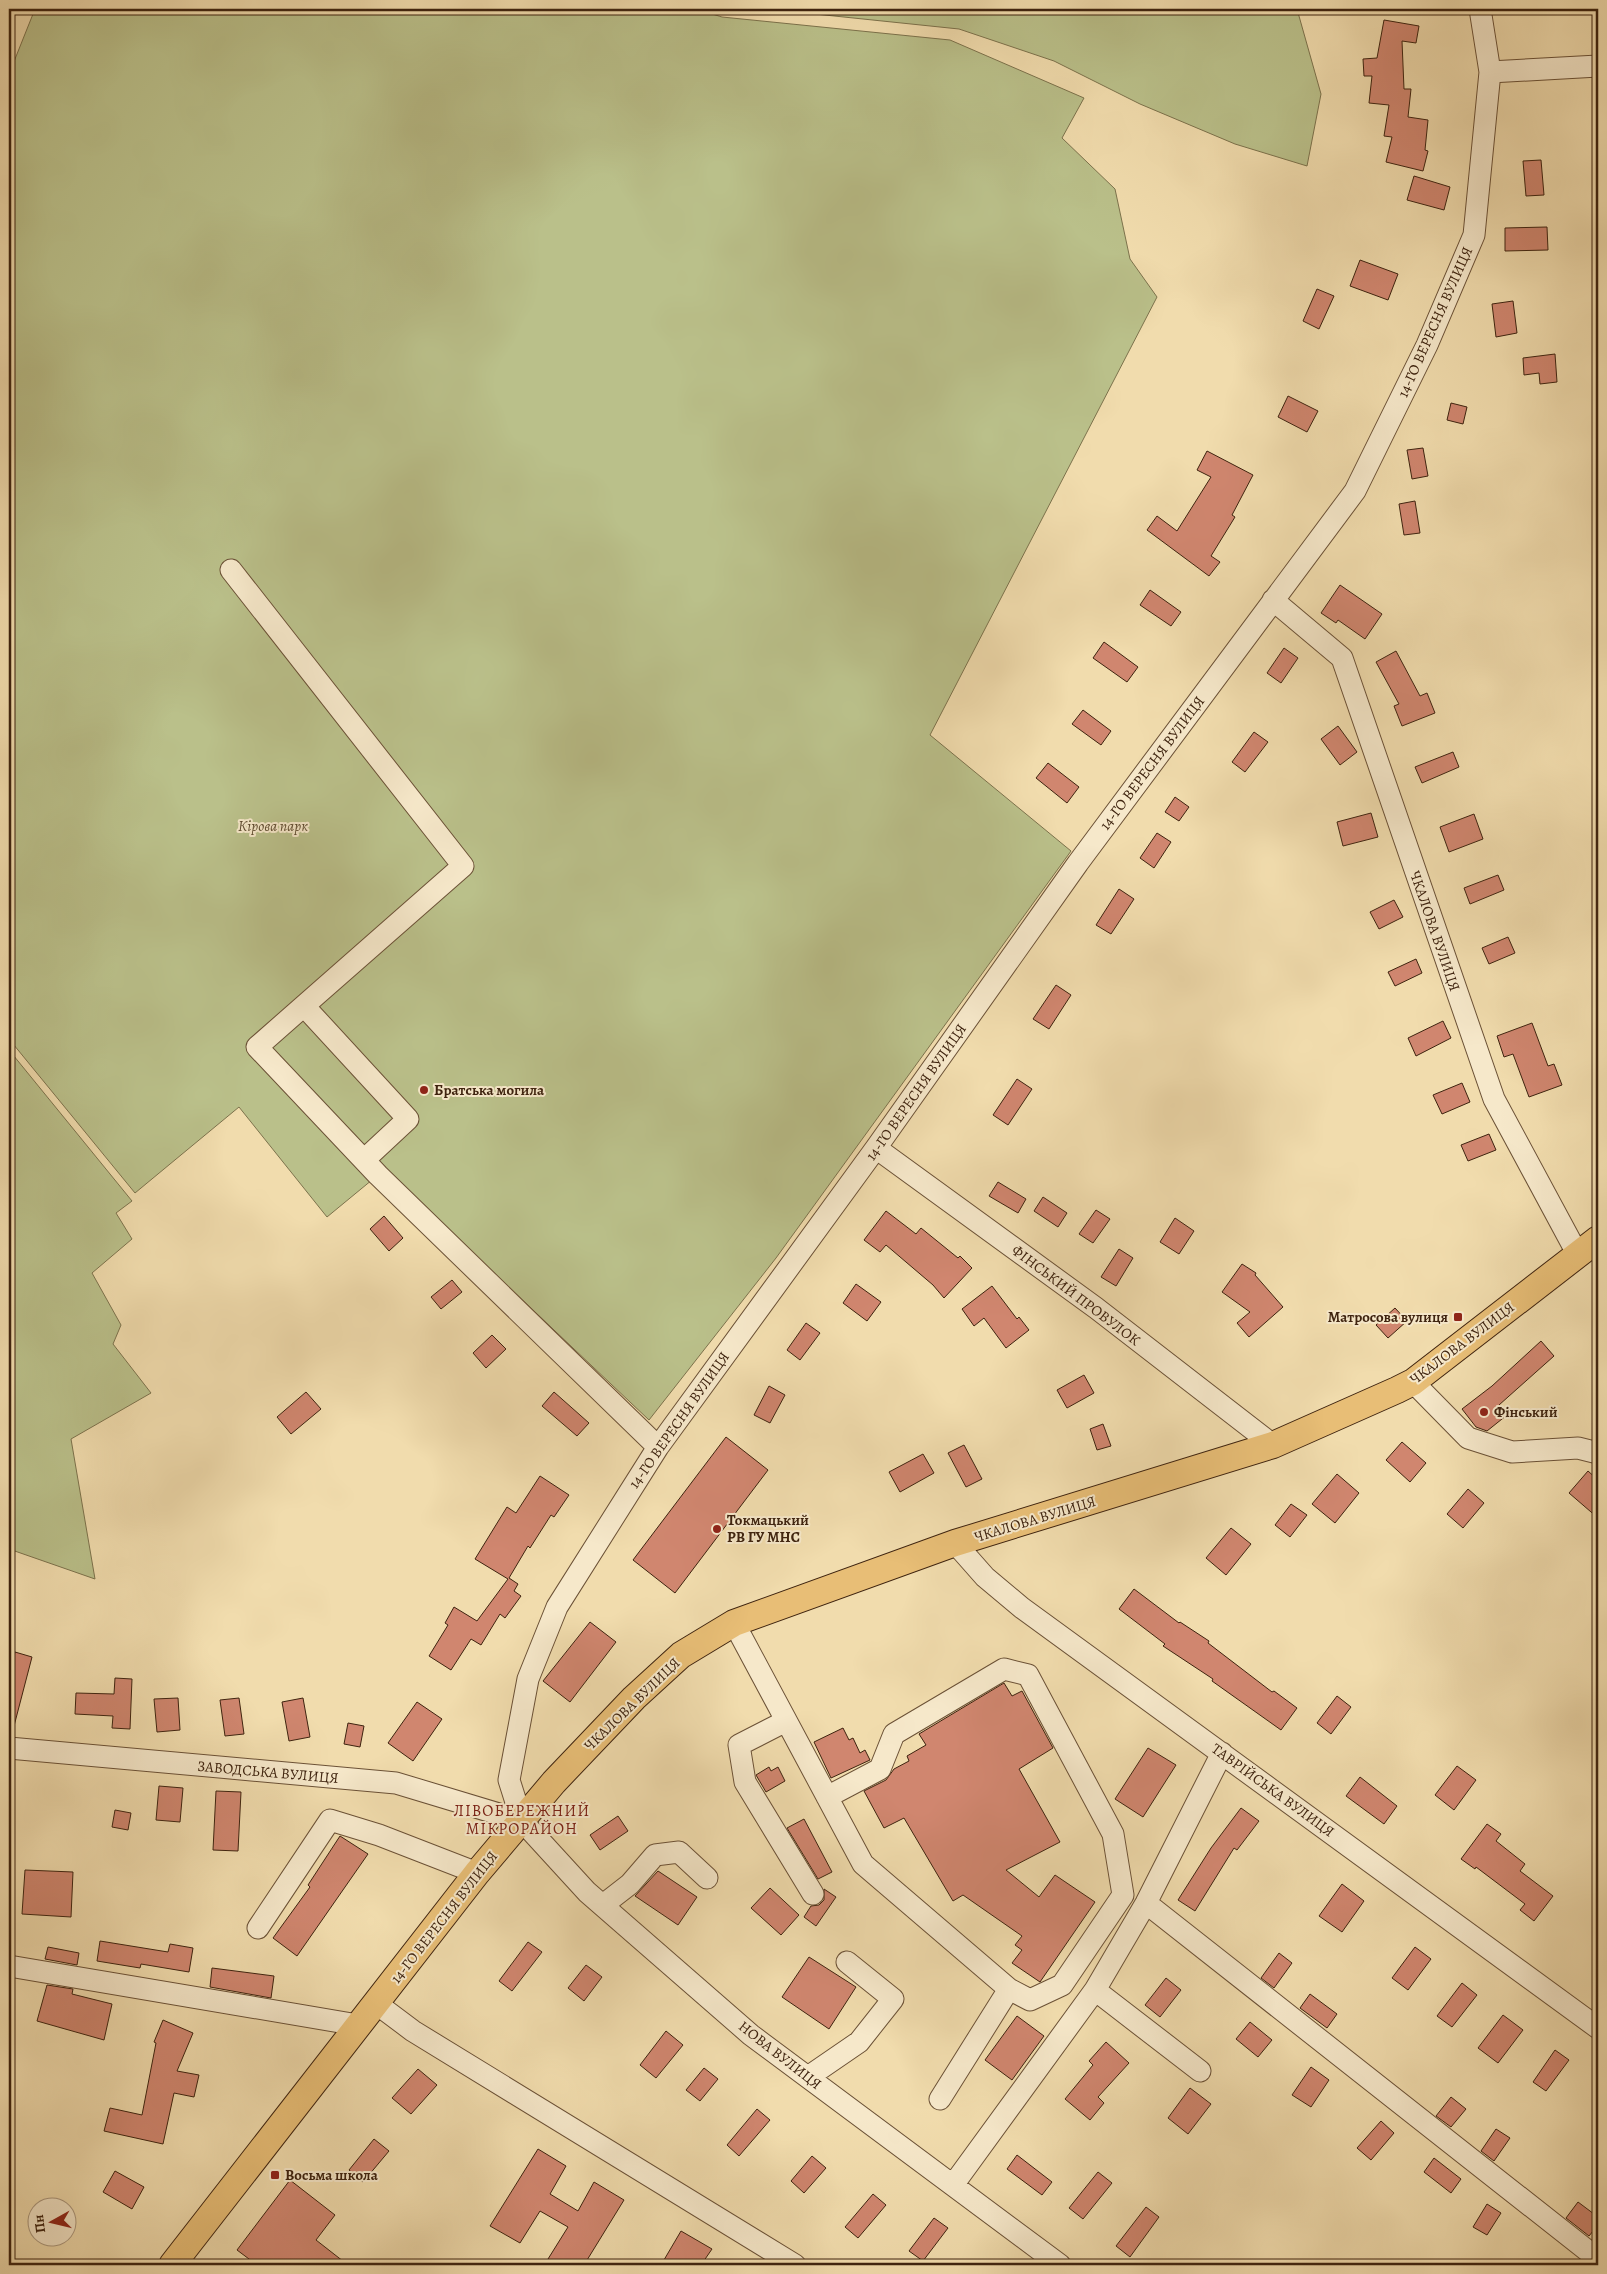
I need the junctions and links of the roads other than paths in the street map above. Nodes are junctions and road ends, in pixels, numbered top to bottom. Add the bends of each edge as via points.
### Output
1 (1480, 9) edge
2 (1598, 66) edge
3 (1490, 72) junction
4 (231, 570) dead end
5 (1272, 600) junction
6 (304, 1006) junction
7 (876, 1148) junction
8 (364, 1160) junction
9 (1598, 1239) edge
10 (1578, 1255) junction
11 (1412, 1382) junction
12 (1273, 1445) junction
13 (658, 1447) junction
14 (1598, 1453) edge
15 (955, 1543) junction
16 (734, 1623) junction
17 (786, 1720) junction
18 (9, 1748) edge
19 (1222, 1753) junction
20 (827, 1798) junction
21 (522, 1821) junction
22 (477, 1873) junction
23 (707, 1878) dead end
24 (813, 1894) dead end
25 (1146, 1903) junction
26 (603, 1905) junction
27 (258, 1928) dead end
28 (847, 1962) dead end
29 (9, 1966) edge
30 (1009, 1989) junction
31 (1095, 1990) junction
32 (376, 2004) junction
33 (358, 2024) junction
34 (1598, 2028) edge
35 (1200, 2071) dead end
36 (808, 2077) junction
37 (940, 2099) dead end
38 (953, 2185) junction
39 (1598, 2259) edge
40 (172, 2265) edge
41 (795, 2265) edge
42 (1060, 2265) edge

1 - 3 street, 14-ГО ВЕРЕСНЯ ВУЛИЦЯ
2 - 3 street
3 - 5 street, 14-ГО ВЕРЕСНЯ ВУЛИЦЯ via 1474,236 1427,345 1355,491
4 - 6 street via 463,866
5 - 7 street, 14-ГО ВЕРЕСНЯ ВУЛИЦЯ via 1078,863
5 - 10 street, ЧКАЛОВА ВУЛИЦЯ via 1342,658 1494,1099
6 - 8 street via 408,1119
6 - 8 street via 257,1047
7 - 12 street, ФІНСЬКИЙ ПРОВУЛОК via 1096,1308
7 - 13 street, 14-ГО ВЕРЕСНЯ ВУЛИЦЯ
8 - 13 street
9 - 10 main road, ЧКАЛОВА ВУЛИЦЯ
10 - 11 main road, ЧКАЛОВА ВУЛИЦЯ
11 - 12 main road, ЧКАЛОВА ВУЛИЦЯ
11 - 14 street via 1468,1438 1512,1452 1578,1448
12 - 15 main road, ЧКАЛОВА ВУЛИЦЯ
13 - 21 street, 14-ГО ВЕРЕСНЯ ВУЛИЦЯ via 557,1606 528,1679 509,1780
15 - 16 main road, ЧКАЛОВА ВУЛИЦЯ
15 - 19 street, ТАВРІЙСЬКА ВУЛИЦЯ via 985,1577 1022,1608
16 - 17 street
16 - 21 main road, ЧКАЛОВА ВУЛИЦЯ via 681,1655 634,1698 554,1782
17 - 20 street
17 - 24 street via 740,1746 745,1782
18 - 21 street, ЗАВОДСЬКА ВУЛИЦЯ via 396,1784
19 - 25 street
19 - 34 street, ТАВРІЙСЬКА ВУЛИЦЯ
20 - 30 street via 862,1864
20 - 30 street via 880,1770 894,1734 1004,1669 1028,1675 1113,1834 1123,1895 1062,1985 1030,2000
21 - 22 main road, 14-ГО ВЕРЕСНЯ ВУЛИЦЯ
21 - 26 street, НОВА ВУЛИЦЯ
22 - 27 street via 330,1820
22 - 32 main road, 14-ГО ВЕРЕСНЯ ВУЛИЦЯ
23 - 26 street via 679,1852 655,1855 630,1884
25 - 31 street
25 - 39 street
26 - 36 street, НОВА ВУЛИЦЯ via 751,2035
28 - 36 street via 893,1999 859,2042
29 - 33 street
30 - 37 street
31 - 35 street
31 - 38 street
32 - 33 main road, 14-ГО ВЕРЕСНЯ ВУЛИЦЯ
32 - 41 street via 413,2031
33 - 40 main road, 14-ГО ВЕРЕСНЯ ВУЛИЦЯ
36 - 38 street, НОВА ВУЛИЦЯ
38 - 42 street, НОВА ВУЛИЦЯ

